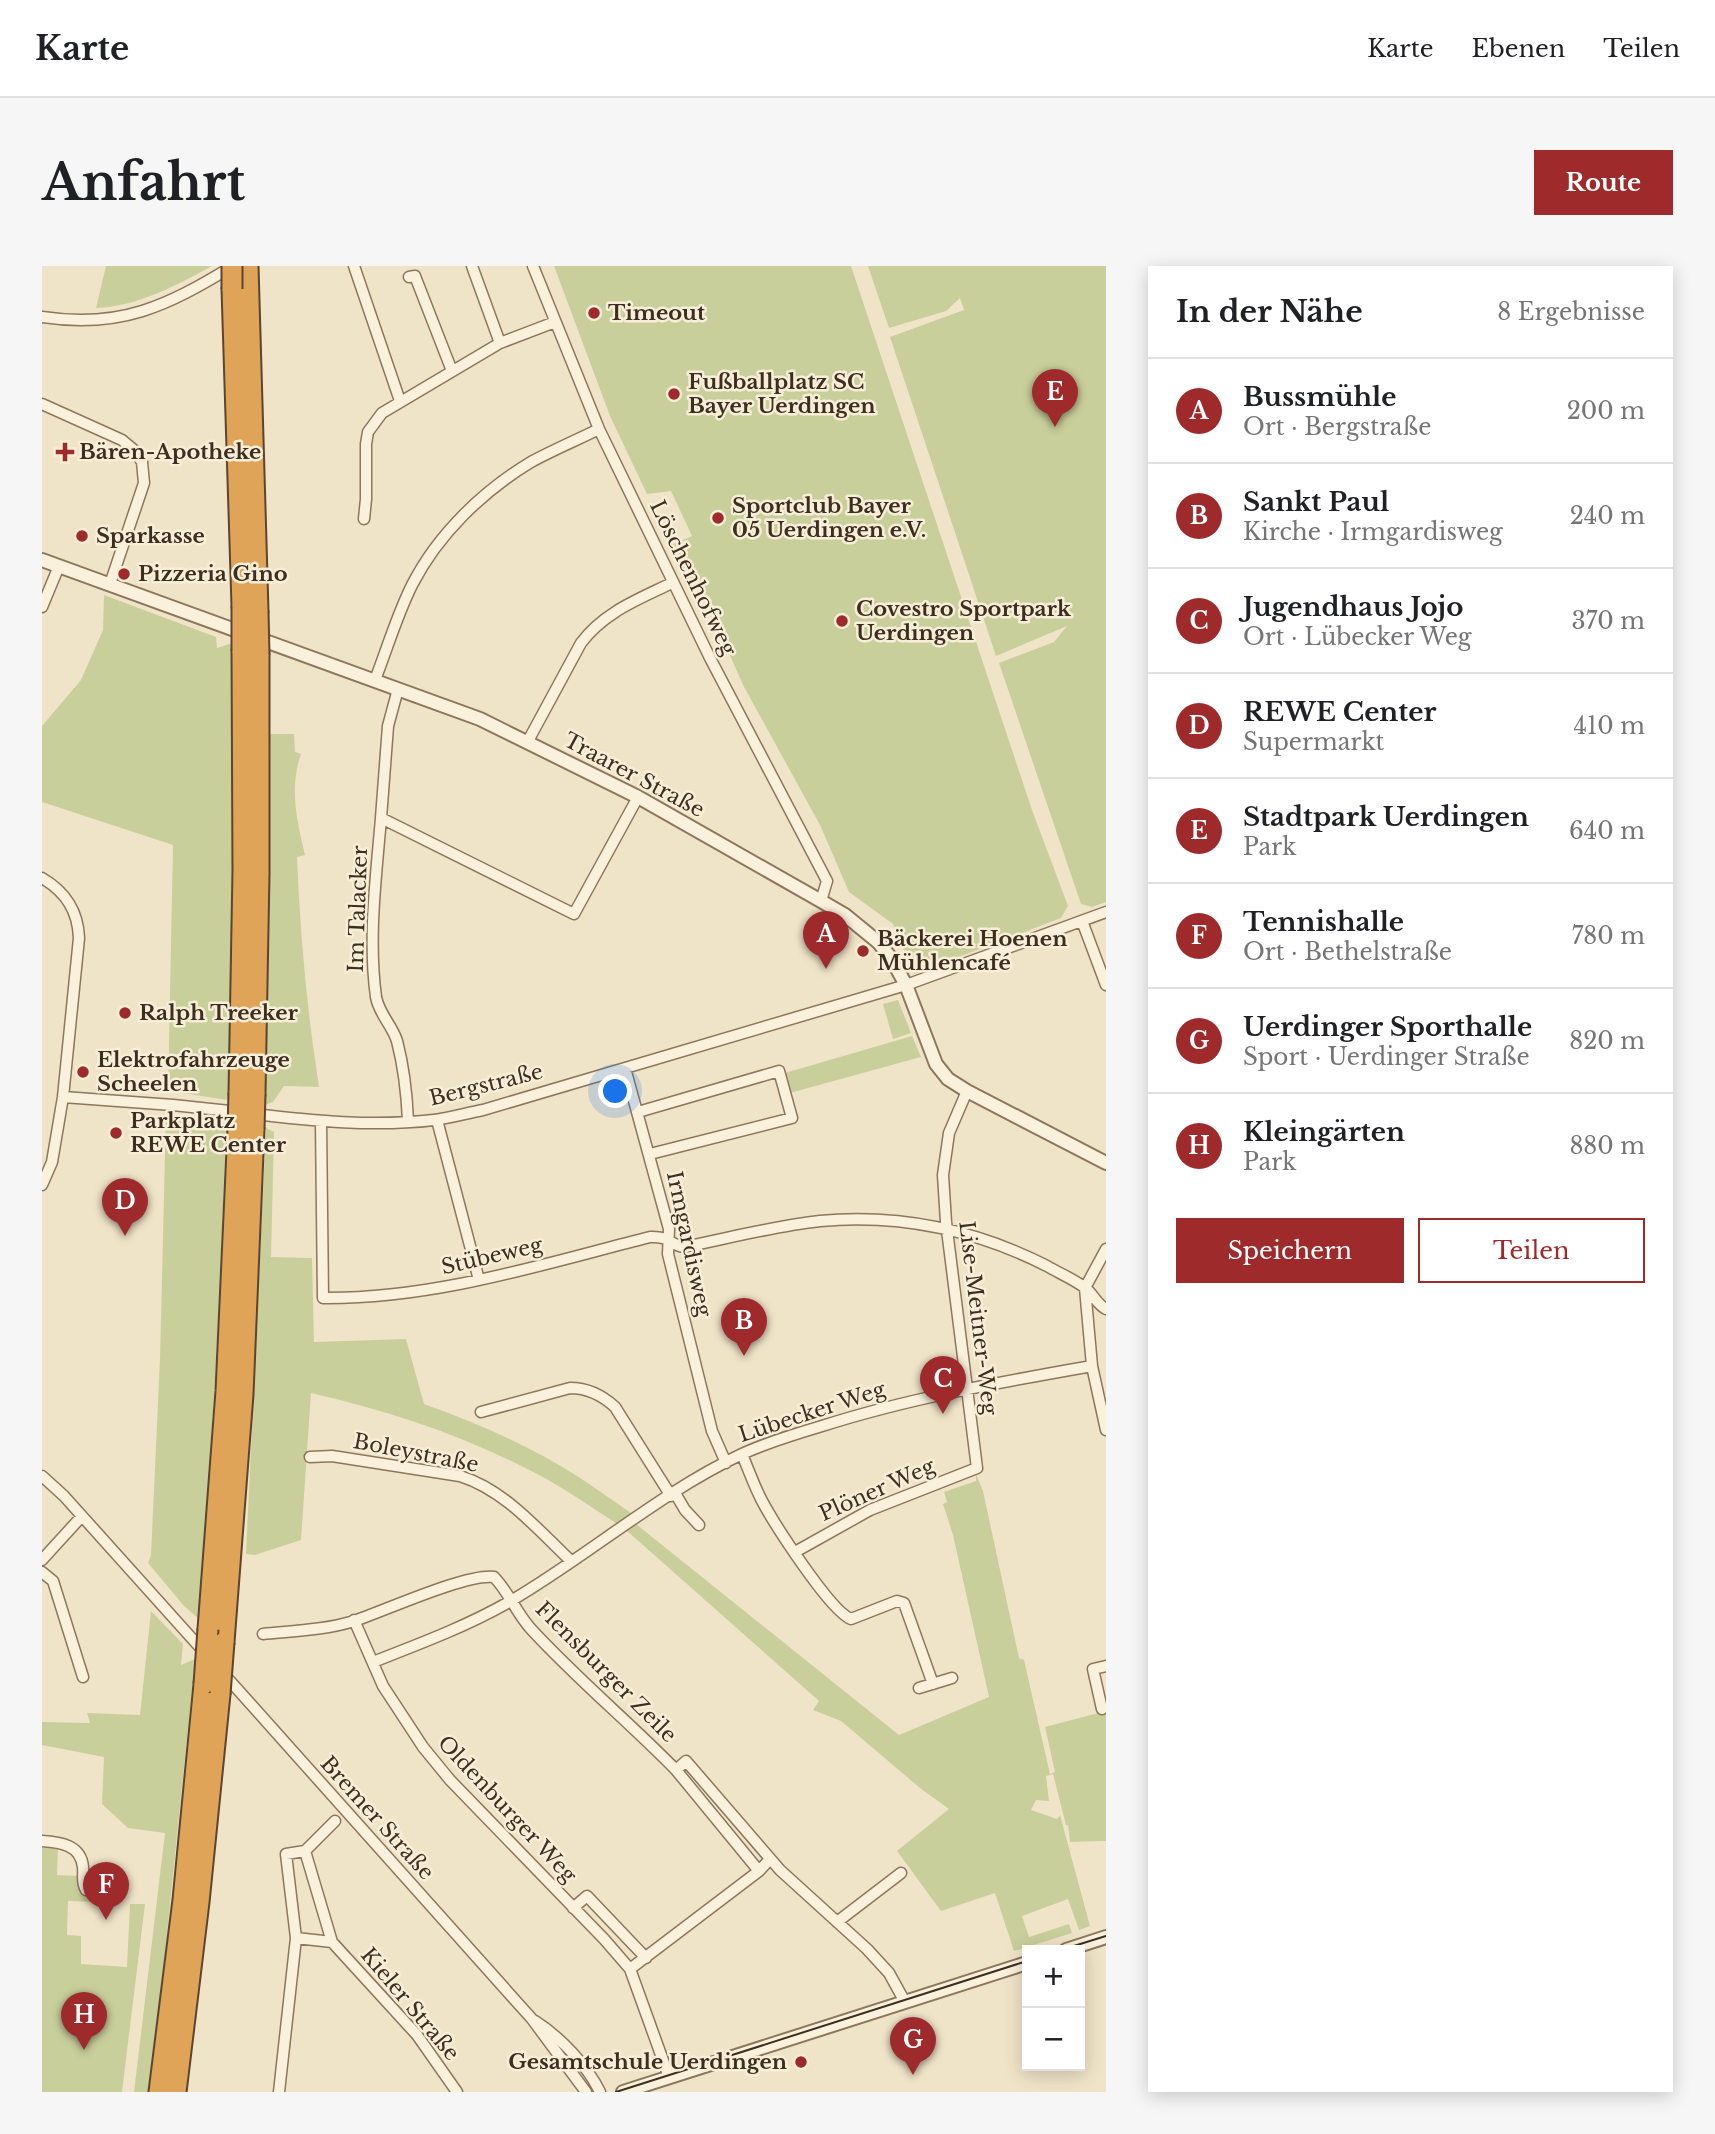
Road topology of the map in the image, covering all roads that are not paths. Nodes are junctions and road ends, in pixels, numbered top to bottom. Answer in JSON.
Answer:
{"nodes":[{"id":1,"x":233,"y":266,"type":"edge"},
{"id":2,"x":354,"y":266,"type":"edge"},
{"id":3,"x":472,"y":266,"type":"edge"},
{"id":4,"x":533,"y":266,"type":"edge"},
{"id":5,"x":408,"y":277,"type":"dead end"},
{"id":6,"x":243,"y":279,"type":"edge"},
{"id":7,"x":42,"y":317,"type":"edge"},
{"id":8,"x":555,"y":322,"type":"junction"},
{"id":9,"x":500,"y":343,"type":"junction"},
{"id":10,"x":452,"y":371,"type":"junction"},
{"id":11,"x":400,"y":401,"type":"junction"},
{"id":12,"x":42,"y":404,"type":"edge"},
{"id":13,"x":599,"y":429,"type":"junction"},
{"id":14,"x":363,"y":519,"type":"dead end"},
{"id":15,"x":42,"y":560,"type":"edge"},
{"id":16,"x":59,"y":566,"type":"junction"},
{"id":17,"x":673,"y":583,"type":"junction"},
{"id":18,"x":110,"y":584,"type":"junction"},
{"id":19,"x":42,"y":607,"type":"edge"},
{"id":20,"x":375,"y":680,"type":"junction"},
{"id":21,"x":398,"y":689,"type":"junction"},
{"id":22,"x":528,"y":741,"type":"junction"},
{"id":23,"x":638,"y":797,"type":"junction"},
{"id":24,"x":381,"y":818,"type":"junction"},
{"id":25,"x":42,"y":878,"type":"edge"},
{"id":26,"x":821,"y":901,"type":"junction"},
{"id":27,"x":1106,"y":912,"type":"edge"},
{"id":28,"x":1082,"y":920,"type":"junction"},
{"id":29,"x":906,"y":985,"type":"junction"},
{"id":30,"x":1106,"y":985,"type":"edge"},
{"id":31,"x":625,"y":1068,"type":"junction"},
{"id":32,"x":967,"y":1091,"type":"junction"},
{"id":33,"x":63,"y":1097,"type":"junction"},
{"id":34,"x":638,"y":1112,"type":"junction"},
{"id":35,"x":437,"y":1120,"type":"junction"},
{"id":36,"x":408,"y":1121,"type":"junction"},
{"id":37,"x":321,"y":1122,"type":"junction"},
{"id":38,"x":650,"y":1154,"type":"junction"},
{"id":39,"x":1106,"y":1163,"type":"edge"},
{"id":40,"x":42,"y":1185,"type":"edge"},
{"id":41,"x":948,"y":1229,"type":"junction"},
{"id":42,"x":668,"y":1238,"type":"junction"},
{"id":43,"x":1106,"y":1249,"type":"edge"},
{"id":44,"x":478,"y":1280,"type":"junction"},
{"id":45,"x":1085,"y":1288,"type":"junction"},
{"id":46,"x":1106,"y":1309,"type":"edge"},
{"id":47,"x":1092,"y":1366,"type":"junction"},
{"id":48,"x":967,"y":1388,"type":"junction"},
{"id":49,"x":234,"y":1392,"type":"junction"},
{"id":50,"x":481,"y":1412,"type":"dead end"},
{"id":51,"x":1104,"y":1413,"type":"edge"},
{"id":52,"x":1106,"y":1430,"type":"edge"},
{"id":53,"x":742,"y":1454,"type":"junction"},
{"id":54,"x":310,"y":1457,"type":"dead end"},
{"id":55,"x":726,"y":1463,"type":"junction"},
{"id":56,"x":977,"y":1468,"type":"joint"},
{"id":57,"x":42,"y":1476,"type":"edge"},
{"id":58,"x":673,"y":1494,"type":"junction"},
{"id":59,"x":82,"y":1516,"type":"junction"},
{"id":60,"x":699,"y":1525,"type":"dead end"},
{"id":61,"x":795,"y":1552,"type":"junction"},
{"id":62,"x":42,"y":1560,"type":"edge"},
{"id":63,"x":571,"y":1561,"type":"junction"},
{"id":64,"x":42,"y":1572,"type":"edge"},
{"id":65,"x":510,"y":1601,"type":"junction"},
{"id":66,"x":354,"y":1620,"type":"junction"},
{"id":67,"x":263,"y":1634,"type":"dead end"},
{"id":68,"x":202,"y":1635,"type":"junction"},
{"id":69,"x":373,"y":1662,"type":"junction"},
{"id":70,"x":1106,"y":1666,"type":"edge"},
{"id":71,"x":83,"y":1677,"type":"dead end"},
{"id":72,"x":952,"y":1678,"type":"dead end"},
{"id":73,"x":933,"y":1684,"type":"junction"},
{"id":74,"x":919,"y":1688,"type":"dead end"},
{"id":75,"x":212,"y":1689,"type":"junction"},
{"id":76,"x":1102,"y":1709,"type":"dead end"},
{"id":77,"x":676,"y":1770,"type":"junction"},
{"id":78,"x":335,"y":1821,"type":"dead end"},
{"id":79,"x":42,"y":1841,"type":"edge"},
{"id":80,"x":305,"y":1851,"type":"junction"},
{"id":81,"x":770,"y":1860,"type":"junction"},
{"id":82,"x":759,"y":1871,"type":"junction"},
{"id":83,"x":901,"y":1874,"type":"dead end"},
{"id":84,"x":86,"y":1890,"type":"dead end"},
{"id":85,"x":573,"y":1908,"type":"junction"},
{"id":86,"x":837,"y":1922,"type":"junction"},
{"id":87,"x":1106,"y":1937,"type":"edge"},
{"id":88,"x":296,"y":1938,"type":"junction"},
{"id":89,"x":332,"y":1942,"type":"junction"},
{"id":90,"x":1081,"y":1945,"type":"edge"},
{"id":91,"x":646,"y":1958,"type":"junction"},
{"id":92,"x":1022,"y":1965,"type":"edge"},
{"id":93,"x":631,"y":1969,"type":"junction"},
{"id":94,"x":905,"y":2002,"type":"junction"},
{"id":95,"x":532,"y":2019,"type":"junction"},
{"id":96,"x":668,"y":2077,"type":"junction"},
{"id":97,"x":159,"y":2092,"type":"edge"},
{"id":98,"x":176,"y":2092,"type":"edge"},
{"id":99,"x":279,"y":2092,"type":"edge"},
{"id":100,"x":457,"y":2092,"type":"edge"},
{"id":101,"x":586,"y":2092,"type":"edge"},
{"id":102,"x":600,"y":2092,"type":"edge"},
{"id":103,"x":623,"y":2092,"type":"edge"}],
"edges":[{"from":1,"to":6,"type":"highway","bridge":true},
{"from":1,"to":7,"type":"street"},
{"from":2,"to":11,"type":"street"},
{"from":3,"to":9,"type":"street"},
{"from":4,"to":8,"type":"street","name":"Löschenhofweg"},
{"from":5,"to":10,"type":"street"},
{"from":6,"to":49,"type":"highway","bridge":true},
{"from":8,"to":9,"type":"street"},
{"from":8,"to":13,"type":"street","name":"Löschenhofweg"},
{"from":9,"to":10,"type":"street"},
{"from":10,"to":11,"type":"street"},
{"from":11,"to":14,"type":"street"},
{"from":12,"to":18,"type":"street"},
{"from":13,"to":17,"type":"street","name":"Löschenhofweg"},
{"from":13,"to":20,"type":"street"},
{"from":15,"to":16,"type":"street","name":"Traarer Straße"},
{"from":16,"to":18,"type":"street","name":"Traarer Straße"},
{"from":16,"to":19,"type":"street"},
{"from":17,"to":22,"type":"street"},
{"from":17,"to":26,"type":"street","name":"Löschenhofweg"},
{"from":18,"to":20,"type":"street","name":"Traarer Straße"},
{"from":20,"to":21,"type":"street","name":"Traarer Straße"},
{"from":21,"to":22,"type":"street","name":"Traarer Straße"},
{"from":21,"to":24,"type":"street","name":"Im Talacker"},
{"from":22,"to":23,"type":"street","name":"Traarer Straße"},
{"from":23,"to":24,"type":"street"},
{"from":23,"to":26,"type":"street","name":"Traarer Straße"},
{"from":24,"to":36,"type":"street","name":"Im Talacker"},
{"from":25,"to":33,"type":"street"},
{"from":26,"to":29,"type":"street","name":"Traarer Straße"},
{"from":27,"to":28,"type":"street","name":"Bergstraße"},
{"from":28,"to":29,"type":"street","name":"Bergstraße"},
{"from":28,"to":30,"type":"street"},
{"from":29,"to":31,"type":"street","name":"Bergstraße"},
{"from":29,"to":32,"type":"street","name":"Traarer Straße"},
{"from":31,"to":34,"type":"street","name":"Irmgardisweg"},
{"from":31,"to":35,"type":"street","name":"Bergstraße"},
{"from":32,"to":39,"type":"street","name":"Traarer Straße"},
{"from":32,"to":41,"type":"street","name":"Lise-Meitner-Weg"},
{"from":33,"to":37,"type":"street","name":"Bergstraße"},
{"from":33,"to":40,"type":"street"},
{"from":34,"to":38,"type":"street","name":"Irmgardisweg"},
{"from":34,"to":38,"type":"street","name":"Irmgardisweg"},
{"from":35,"to":36,"type":"street","name":"Bergstraße"},
{"from":35,"to":44,"type":"street"},
{"from":36,"to":37,"type":"street","name":"Bergstraße"},
{"from":37,"to":44,"type":"street","name":"Stübeweg"},
{"from":38,"to":42,"type":"street","name":"Irmgardisweg"},
{"from":41,"to":42,"type":"street","name":"Stübeweg"},
{"from":41,"to":45,"type":"street","name":"Stübeweg"},
{"from":41,"to":48,"type":"street","name":"Lise-Meitner-Weg"},
{"from":42,"to":44,"type":"street","name":"Stübeweg"},
{"from":42,"to":55,"type":"street","name":"Irmgardisweg"},
{"from":43,"to":45,"type":"street"},
{"from":45,"to":46,"type":"street","name":"Stübeweg"},
{"from":45,"to":47,"type":"street"},
{"from":47,"to":48,"type":"street","name":"Lübecker Weg"},
{"from":47,"to":51,"type":"street"},
{"from":48,"to":53,"type":"street","name":"Lübecker Weg"},
{"from":48,"to":56,"type":"street","name":"Lise-Meitner-Weg"},
{"from":49,"to":68,"type":"highway"},
{"from":49,"to":75,"type":"highway","bridge":true},
{"from":50,"to":58,"type":"street"},
{"from":51,"to":52,"type":"street"},
{"from":53,"to":55,"type":"street","name":"Lübecker Weg"},
{"from":53,"to":61,"type":"street"},
{"from":54,"to":63,"type":"street","name":"Boleystraße"},
{"from":55,"to":58,"type":"street","name":"Lübecker Weg"},
{"from":56,"to":61,"type":"street","name":"Plöner Weg"},
{"from":57,"to":59,"type":"street","name":"Bremer Straße"},
{"from":58,"to":60,"type":"street"},
{"from":58,"to":63,"type":"street","name":"Lübecker Weg"},
{"from":59,"to":62,"type":"street"},
{"from":59,"to":68,"type":"street","name":"Bremer Straße"},
{"from":61,"to":73,"type":"street"},
{"from":63,"to":65,"type":"street","name":"Lübecker Weg"},
{"from":64,"to":71,"type":"street"},
{"from":65,"to":66,"type":"street"},
{"from":65,"to":69,"type":"street","name":"Lübecker Weg"},
{"from":65,"to":77,"type":"street","name":"Flensburger Zeile"},
{"from":66,"to":67,"type":"street"},
{"from":66,"to":69,"type":"street"},
{"from":68,"to":75,"type":"highway","bridge":true},
{"from":68,"to":95,"type":"street","name":"Bremer Straße"},
{"from":69,"to":85,"type":"street","name":"Oldenburger Weg"},
{"from":70,"to":76,"type":"street"},
{"from":72,"to":73,"type":"street"},
{"from":73,"to":74,"type":"street"},
{"from":75,"to":97,"type":"highway"},
{"from":75,"to":98,"type":"highway"},
{"from":77,"to":81,"type":"street","name":"Flensburger Zeile"},
{"from":77,"to":82,"type":"street","name":"Flensburger Zeile"},
{"from":78,"to":80,"type":"street"},
{"from":79,"to":84,"type":"street"},
{"from":80,"to":88,"type":"street"},
{"from":80,"to":89,"type":"street","name":"Kieler Straße"},
{"from":81,"to":82,"type":"street"},
{"from":81,"to":86,"type":"street","name":"Flensburger Zeile"},
{"from":82,"to":91,"type":"street"},
{"from":83,"to":86,"type":"street"},
{"from":85,"to":91,"type":"street","name":"Oldenburger Weg"},
{"from":85,"to":93,"type":"street","name":"Oldenburger Weg"},
{"from":86,"to":94,"type":"street","name":"Flensburger Zeile"},
{"from":87,"to":90,"type":"street"},
{"from":88,"to":89,"type":"street","name":"Kieler Straße"},
{"from":88,"to":99,"type":"street"},
{"from":89,"to":100,"type":"street","name":"Kieler Straße"},
{"from":91,"to":93,"type":"street"},
{"from":92,"to":94,"type":"street"},
{"from":93,"to":96,"type":"street","name":"Oldenburger Weg"},
{"from":94,"to":96,"type":"street"},
{"from":95,"to":101,"type":"street","name":"Bremer Straße"},
{"from":95,"to":102,"type":"street","name":"Bremer Straße"},
{"from":96,"to":103,"type":"street"}]}
